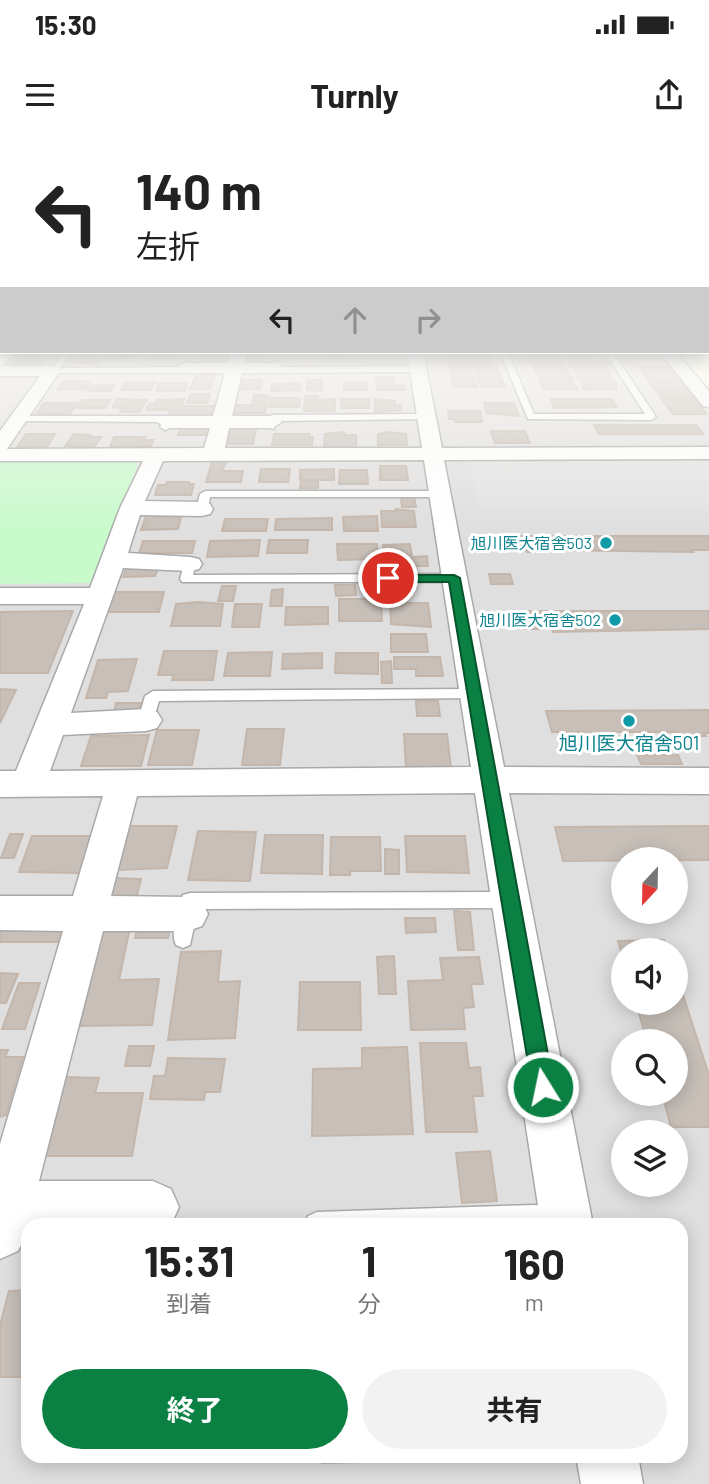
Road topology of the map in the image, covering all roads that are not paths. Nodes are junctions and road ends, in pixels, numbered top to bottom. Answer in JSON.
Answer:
{"nodes":[{"id":1,"x":29,"y":405,"type":"edge"},
{"id":2,"x":225,"y":405,"type":"edge"},
{"id":3,"x":424,"y":405,"type":"edge"},
{"id":4,"x":526,"y":405,"type":"edge"},
{"id":5,"x":643,"y":405,"type":"edge"},
{"id":6,"x":426,"y":417,"type":"junction"},
{"id":7,"x":19,"y":419,"type":"junction"},
{"id":8,"x":221,"y":422,"type":"junction"},
{"id":9,"x":166,"y":424,"type":"joint"},
{"id":10,"x":271,"y":424,"type":"joint"},
{"id":11,"x":0,"y":445,"type":"edge"},
{"id":12,"x":709,"y":453,"type":"edge"},
{"id":13,"x":156,"y":454,"type":"junction"},
{"id":14,"x":213,"y":454,"type":"junction"},
{"id":15,"x":433,"y":454,"type":"junction"},
{"id":16,"x":0,"y":455,"type":"edge"},
{"id":17,"x":440,"y":494,"type":"junction"},
{"id":18,"x":131,"y":508,"type":"junction"},
{"id":19,"x":202,"y":509,"type":"joint"},
{"id":20,"x":114,"y":560,"type":"junction"},
{"id":21,"x":190,"y":564,"type":"joint"},
{"id":22,"x":454,"y":578,"type":"junction"},
{"id":23,"x":0,"y":596,"type":"edge"},
{"id":24,"x":98,"y":596,"type":"junction"},
{"id":25,"x":474,"y":694,"type":"junction"},
{"id":26,"x":146,"y":720,"type":"joint"},
{"id":27,"x":50,"y":725,"type":"junction"},
{"id":28,"x":490,"y":781,"type":"junction"},
{"id":29,"x":709,"y":781,"type":"edge"},
{"id":30,"x":14,"y":784,"type":"edge"},
{"id":31,"x":123,"y":784,"type":"junction"},
{"id":32,"x":510,"y":900,"type":"junction"},
{"id":33,"x":88,"y":912,"type":"junction"},
{"id":34,"x":0,"y":913,"type":"edge"},
{"id":35,"x":185,"y":926,"type":"joint"},
{"id":36,"x":154,"y":1205,"type":"edge"},
{"id":37,"x":3,"y":1215,"type":"edge"},
{"id":38,"x":566,"y":1218,"type":"edge"},
{"id":39,"x":608,"y":1463,"type":"edge"},
{"id":40,"x":612,"y":1484,"type":"edge"}],
"edges":[{"from":1,"to":7,"type":"street"},
{"from":2,"to":8,"type":"street"},
{"from":3,"to":6,"type":"street"},
{"from":4,"to":5,"type":"lane"},
{"from":6,"to":10,"type":"lane"},
{"from":6,"to":15,"type":"street"},
{"from":7,"to":9,"type":"lane"},
{"from":7,"to":11,"type":"street"},
{"from":8,"to":9,"type":"street"},
{"from":8,"to":10,"type":"street"},
{"from":8,"to":14,"type":"street"},
{"from":12,"to":15,"type":"street"},
{"from":13,"to":14,"type":"street"},
{"from":13,"to":16,"type":"street"},
{"from":13,"to":18,"type":"street"},
{"from":14,"to":15,"type":"street"},
{"from":15,"to":17,"type":"street"},
{"from":17,"to":19,"type":"lane"},
{"from":17,"to":22,"type":"street"},
{"from":18,"to":19,"type":"street"},
{"from":18,"to":20,"type":"street"},
{"from":20,"to":21,"type":"street"},
{"from":20,"to":24,"type":"street"},
{"from":21,"to":22,"type":"lane"},
{"from":22,"to":25,"type":"street"},
{"from":23,"to":24,"type":"street"},
{"from":24,"to":27,"type":"street"},
{"from":25,"to":26,"type":"lane"},
{"from":25,"to":28,"type":"street"},
{"from":26,"to":27,"type":"street"},
{"from":27,"to":30,"type":"street"},
{"from":28,"to":29,"type":"street"},
{"from":28,"to":31,"type":"street"},
{"from":28,"to":32,"type":"street"},
{"from":30,"to":31,"type":"street"},
{"from":31,"to":33,"type":"street"},
{"from":32,"to":35,"type":"lane"},
{"from":32,"to":38,"type":"street"},
{"from":33,"to":34,"type":"street"},
{"from":33,"to":35,"type":"street"},
{"from":33,"to":37,"type":"street"},
{"from":36,"to":37,"type":"street"},
{"from":39,"to":40,"type":"street"}]}
